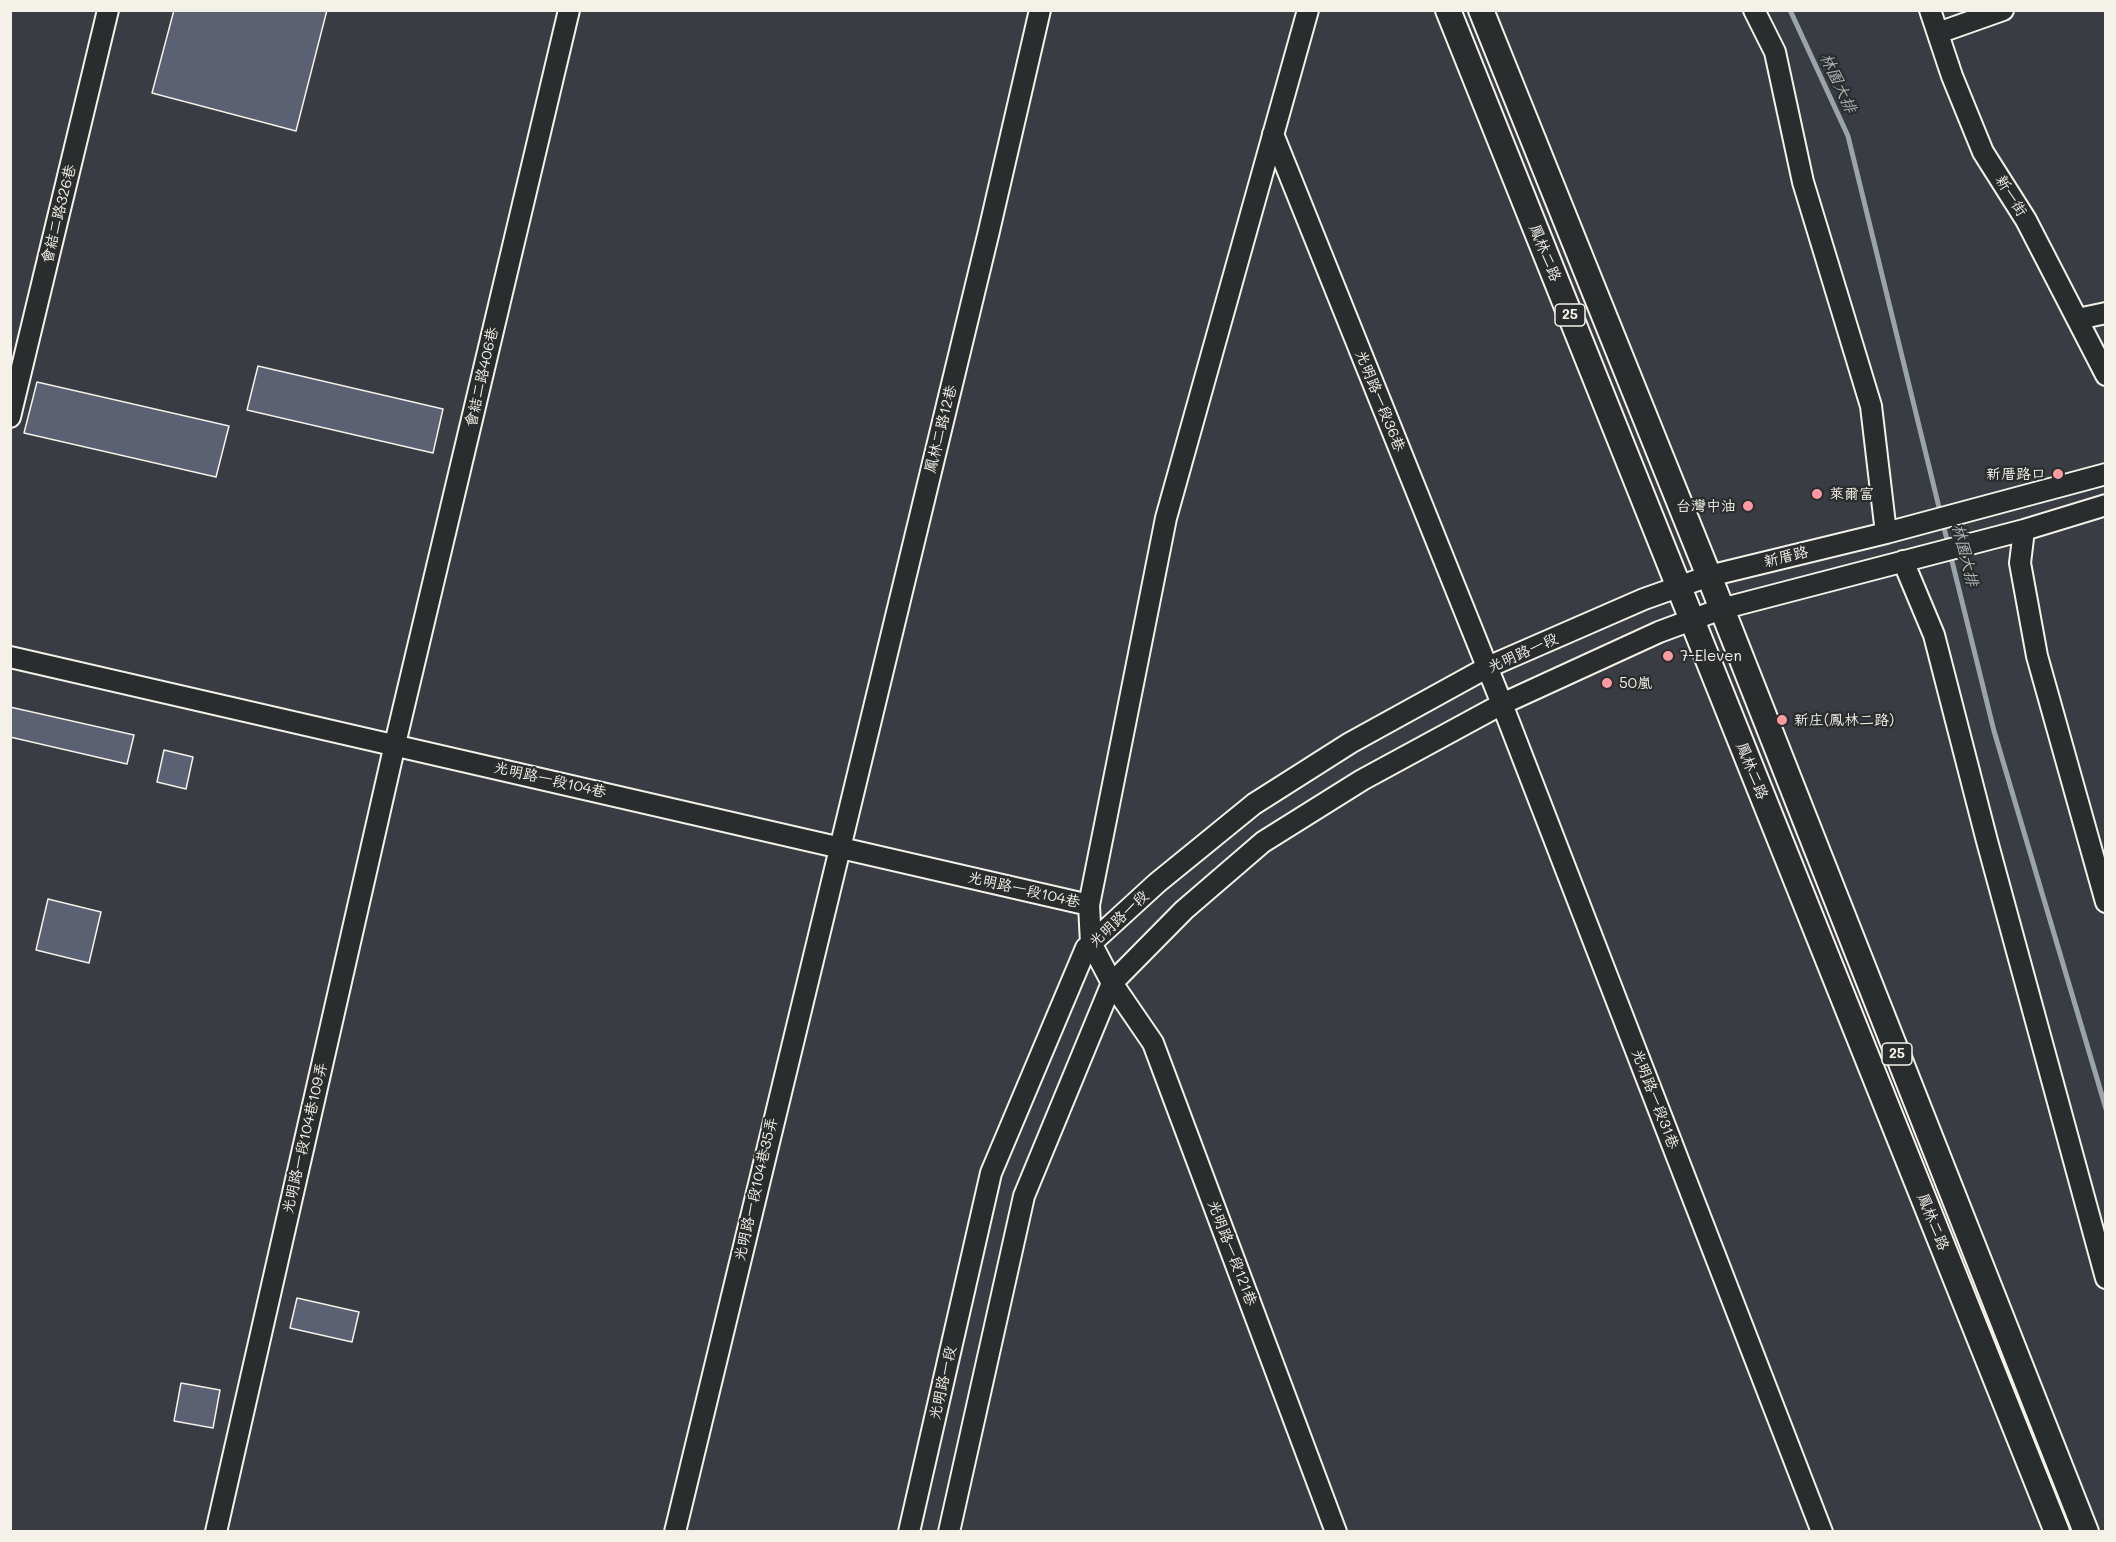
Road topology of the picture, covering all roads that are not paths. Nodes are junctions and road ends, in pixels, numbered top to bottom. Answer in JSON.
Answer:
{"nodes":[{"id":1,"x":108,"y":10,"type":"edge"},
{"id":2,"x":569,"y":10,"type":"edge"},
{"id":3,"x":1040,"y":10,"type":"edge"},
{"id":4,"x":1308,"y":10,"type":"edge"},
{"id":5,"x":1448,"y":10,"type":"edge"},
{"id":6,"x":1481,"y":10,"type":"edge"},
{"id":7,"x":1754,"y":10,"type":"edge"},
{"id":8,"x":1930,"y":10,"type":"edge"},
{"id":9,"x":2003,"y":10,"type":"edge"},
{"id":10,"x":1938,"y":33,"type":"junction"},
{"id":11,"x":1273,"y":134,"type":"junction"},
{"id":12,"x":2106,"y":313,"type":"edge"},
{"id":13,"x":2078,"y":319,"type":"junction"},
{"id":14,"x":2106,"y":375,"type":"edge"},
{"id":15,"x":10,"y":417,"type":"edge"},
{"id":16,"x":2104,"y":479,"type":"edge"},
{"id":17,"x":2106,"y":505,"type":"edge"},
{"id":18,"x":2018,"y":530,"type":"junction"},
{"id":19,"x":1890,"y":532,"type":"junction"},
{"id":20,"x":1902,"y":561,"type":"junction"},
{"id":21,"x":1708,"y":576,"type":"junction"},
{"id":22,"x":1679,"y":587,"type":"junction"},
{"id":23,"x":1721,"y":609,"type":"junction"},
{"id":24,"x":1691,"y":620,"type":"junction"},
{"id":25,"x":10,"y":657,"type":"edge"},
{"id":26,"x":1488,"y":667,"type":"junction"},
{"id":27,"x":1502,"y":704,"type":"junction"},
{"id":28,"x":395,"y":744,"type":"junction"},
{"id":29,"x":838,"y":847,"type":"junction"},
{"id":30,"x":2106,"y":902,"type":"edge"},
{"id":31,"x":1089,"y":905,"type":"junction"},
{"id":32,"x":1091,"y":943,"type":"junction"},
{"id":33,"x":1112,"y":983,"type":"junction"},
{"id":34,"x":2106,"y":1278,"type":"edge"},
{"id":35,"x":216,"y":1532,"type":"edge"},
{"id":36,"x":675,"y":1532,"type":"edge"},
{"id":37,"x":909,"y":1532,"type":"edge"},
{"id":38,"x":949,"y":1532,"type":"edge"},
{"id":39,"x":1336,"y":1532,"type":"edge"},
{"id":40,"x":1822,"y":1532,"type":"edge"},
{"id":41,"x":2057,"y":1532,"type":"edge"},
{"id":42,"x":2086,"y":1532,"type":"edge"}],
"edges":[{"from":1,"to":15,"type":"street","name":"會結二路326巷"},
{"from":2,"to":28,"type":"street","name":"會結二路406巷"},
{"from":3,"to":29,"type":"street","name":"鳳林二路12巷"},
{"from":4,"to":11,"type":"street"},
{"from":5,"to":22,"type":"main road","name":"鳳林二路","number":"25"},
{"from":6,"to":21,"type":"main road","name":"鳳林二路","number":"25"},
{"from":7,"to":19,"type":"street"},
{"from":8,"to":10,"type":"street","name":"新一街"},
{"from":9,"to":10,"type":"street"},
{"from":10,"to":13,"type":"street","name":"新一街"},
{"from":11,"to":26,"type":"street","name":"光明路一段36巷"},
{"from":11,"to":31,"type":"street"},
{"from":12,"to":13,"type":"street"},
{"from":13,"to":14,"type":"street","name":"新一街"},
{"from":16,"to":19,"type":"street","name":"新厝路"},
{"from":17,"to":18,"type":"street"},
{"from":18,"to":20,"type":"street"},
{"from":18,"to":30,"type":"street"},
{"from":19,"to":21,"type":"street","name":"新厝路"},
{"from":20,"to":23,"type":"street"},
{"from":20,"to":34,"type":"street"},
{"from":21,"to":22,"type":"street","name":"新厝路"},
{"from":21,"to":23,"type":"main road","name":"鳳林二路","number":"25"},
{"from":22,"to":24,"type":"main road","name":"鳳林二路","number":"25"},
{"from":22,"to":26,"type":"street","name":"光明路一段"},
{"from":23,"to":24,"type":"street"},
{"from":23,"to":42,"type":"main road","name":"鳳林二路","number":"25"},
{"from":24,"to":27,"type":"street"},
{"from":24,"to":41,"type":"main road","name":"鳳林二路","number":"25"},
{"from":25,"to":28,"type":"street","name":"光明路一段104巷"},
{"from":26,"to":27,"type":"street","name":"光明路一段31巷"},
{"from":26,"to":32,"type":"street","name":"光明路一段"},
{"from":27,"to":33,"type":"street"},
{"from":27,"to":40,"type":"street","name":"光明路一段31巷"},
{"from":28,"to":29,"type":"street","name":"光明路一段104巷"},
{"from":28,"to":35,"type":"street","name":"光明路一段104巷109弄"},
{"from":29,"to":31,"type":"street","name":"光明路一段104巷"},
{"from":29,"to":36,"type":"street","name":"光明路一段104巷35弄"},
{"from":31,"to":32,"type":"street"},
{"from":32,"to":33,"type":"street","name":"光明路一段121巷"},
{"from":32,"to":37,"type":"street","name":"光明路一段"},
{"from":33,"to":38,"type":"street"},
{"from":33,"to":39,"type":"street","name":"光明路一段121巷"}]}
